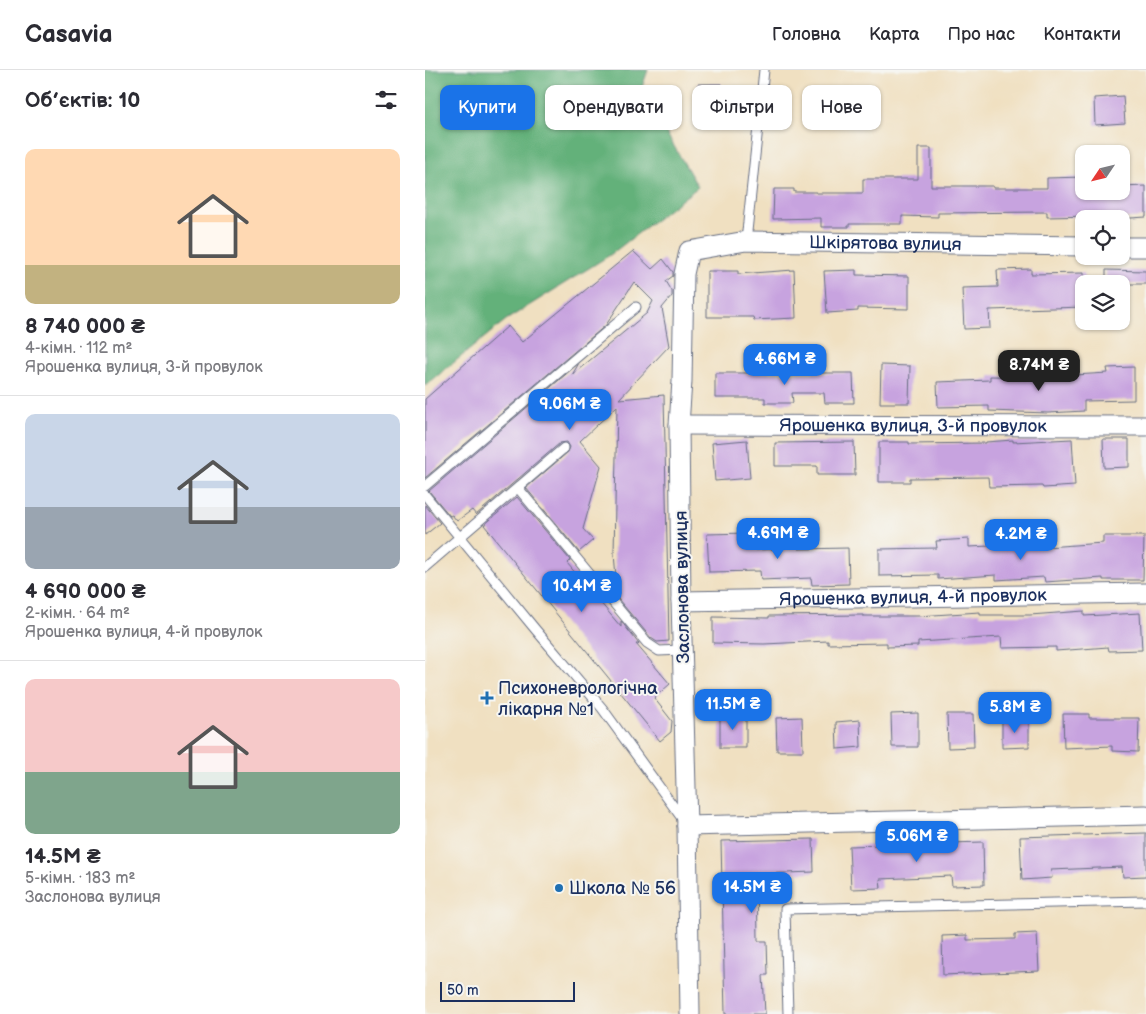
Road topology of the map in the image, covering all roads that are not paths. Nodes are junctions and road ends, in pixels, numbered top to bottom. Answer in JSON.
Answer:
{"nodes":[{"id":1,"x":764,"y":70,"type":"edge"},
{"id":2,"x":746,"y":241,"type":"junction"},
{"id":3,"x":1075,"y":246,"type":"edge"},
{"id":4,"x":1130,"y":247,"type":"edge"},
{"id":5,"x":1146,"y":247,"type":"edge"},
{"id":6,"x":689,"y":251,"type":"joint"},
{"id":7,"x":636,"y":307,"type":"dead end"},
{"id":8,"x":679,"y":425,"type":"junction"},
{"id":9,"x":1146,"y":426,"type":"edge"},
{"id":10,"x":564,"y":448,"type":"dead end"},
{"id":11,"x":425,"y":486,"type":"edge"},
{"id":12,"x":517,"y":488,"type":"junction"},
{"id":13,"x":425,"y":495,"type":"edge"},
{"id":14,"x":460,"y":538,"type":"junction"},
{"id":15,"x":425,"y":567,"type":"edge"},
{"id":16,"x":1146,"y":593,"type":"edge"},
{"id":17,"x":681,"y":601,"type":"junction"},
{"id":18,"x":683,"y":650,"type":"junction"},
{"id":19,"x":1146,"y":815,"type":"edge"},
{"id":20,"x":687,"y":826,"type":"junction"},
{"id":21,"x":1146,"y":901,"type":"edge"},
{"id":22,"x":690,"y":1014,"type":"edge"},
{"id":23,"x":788,"y":1014,"type":"edge"}],
"edges":[{"from":1,"to":2,"type":"lane"},
{"from":2,"to":3,"type":"street","name":"Шкірятова вулиця"},
{"from":2,"to":6,"type":"street","name":"Шкірятова вулиця"},
{"from":4,"to":5,"type":"street"},
{"from":6,"to":8,"type":"street","name":"Заслонова вулиця"},
{"from":7,"to":11,"type":"lane"},
{"from":8,"to":9,"type":"street","name":"Ярошенка вулиця, 3-й провулок"},
{"from":8,"to":17,"type":"street","name":"Заслонова вулиця"},
{"from":10,"to":12,"type":"lane"},
{"from":12,"to":14,"type":"lane"},
{"from":12,"to":18,"type":"lane"},
{"from":13,"to":14,"type":"lane"},
{"from":14,"to":15,"type":"lane"},
{"from":14,"to":20,"type":"lane"},
{"from":16,"to":17,"type":"street","name":"Ярошенка вулиця, 4-й провулок"},
{"from":17,"to":18,"type":"street","name":"Заслонова вулиця"},
{"from":18,"to":20,"type":"street","name":"Заслонова вулиця"},
{"from":19,"to":20,"type":"street"},
{"from":20,"to":22,"type":"street","name":"Заслонова вулиця"},
{"from":21,"to":23,"type":"lane"}]}
